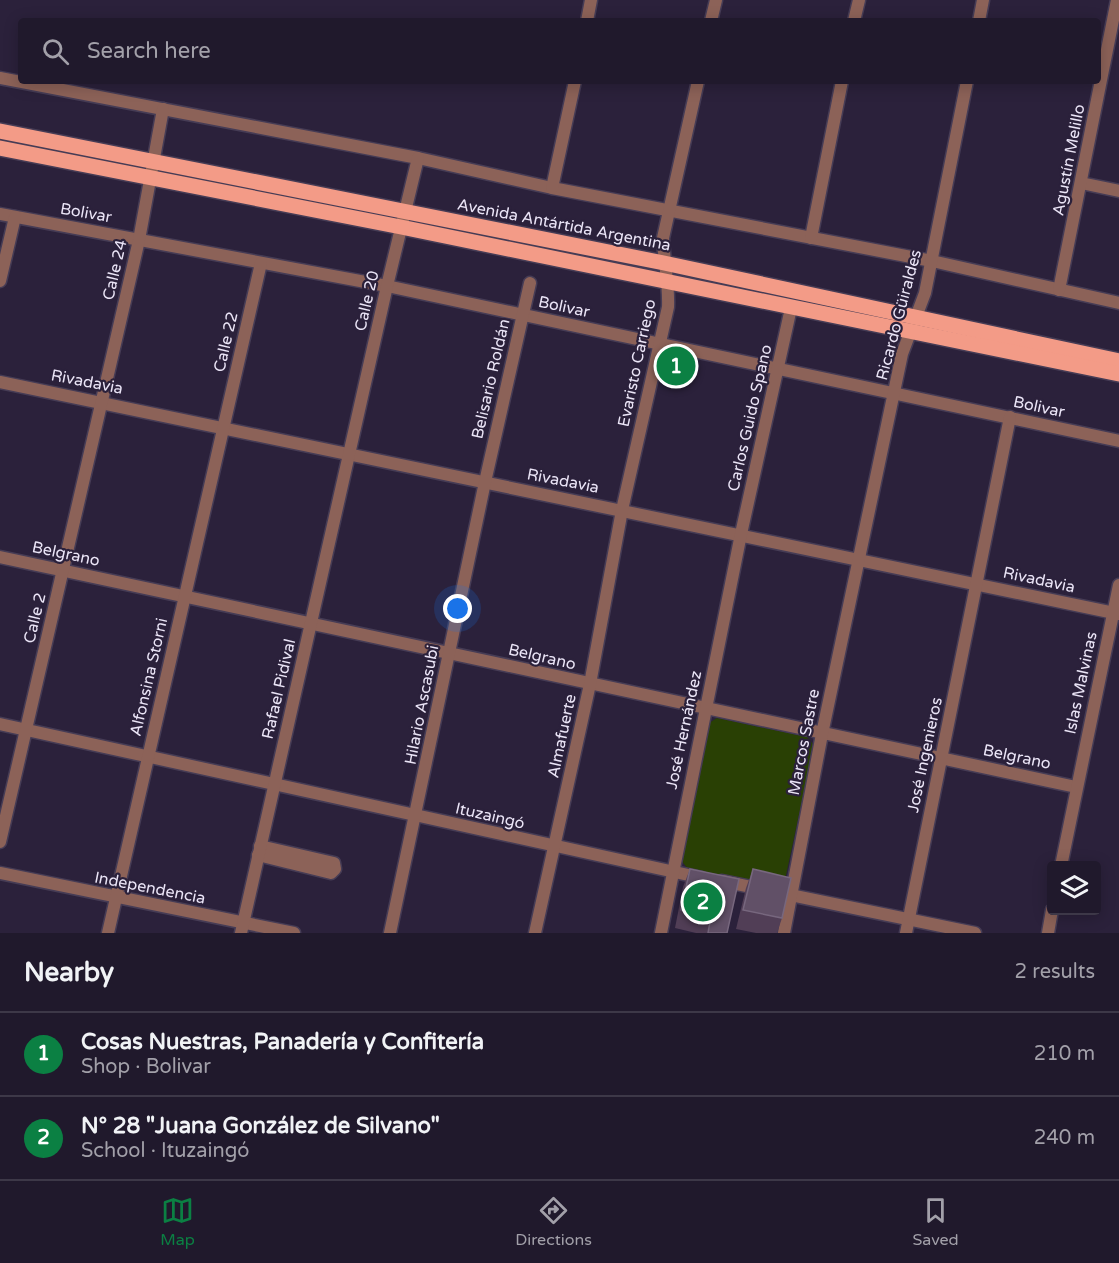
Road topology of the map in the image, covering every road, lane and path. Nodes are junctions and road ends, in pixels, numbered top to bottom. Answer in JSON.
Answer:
{"nodes":[{"id":1,"x":591,"y":0,"type":"edge"},
{"id":2,"x":716,"y":0,"type":"edge"},
{"id":3,"x":858,"y":0,"type":"edge"},
{"id":4,"x":982,"y":0,"type":"edge"},
{"id":5,"x":1117,"y":0,"type":"edge"},
{"id":6,"x":588,"y":18,"type":"edge"},
{"id":7,"x":712,"y":18,"type":"edge"},
{"id":8,"x":855,"y":18,"type":"edge"},
{"id":9,"x":979,"y":18,"type":"edge"},
{"id":10,"x":0,"y":78,"type":"edge"},
{"id":11,"x":18,"y":81,"type":"edge"},
{"id":12,"x":1101,"y":81,"type":"edge"},
{"id":13,"x":31,"y":84,"type":"edge"},
{"id":14,"x":573,"y":84,"type":"edge"},
{"id":15,"x":697,"y":84,"type":"edge"},
{"id":16,"x":841,"y":84,"type":"edge"},
{"id":17,"x":966,"y":84,"type":"edge"},
{"id":18,"x":1100,"y":84,"type":"edge"},
{"id":19,"x":162,"y":109,"type":"junction"},
{"id":20,"x":0,"y":131,"type":"edge"},
{"id":21,"x":0,"y":148,"type":"edge"},
{"id":22,"x":418,"y":158,"type":"junction"},
{"id":23,"x":154,"y":160,"type":"junction"},
{"id":24,"x":151,"y":178,"type":"junction"},
{"id":25,"x":1081,"y":183,"type":"junction"},
{"id":26,"x":552,"y":188,"type":"junction"},
{"id":27,"x":1119,"y":191,"type":"edge"},
{"id":28,"x":669,"y":211,"type":"junction"},
{"id":29,"x":0,"y":214,"type":"edge"},
{"id":30,"x":15,"y":217,"type":"junction"},
{"id":31,"x":403,"y":219,"type":"junction"},
{"id":32,"x":811,"y":238,"type":"junction"},
{"id":33,"x":139,"y":240,"type":"junction"},
{"id":34,"x":932,"y":261,"type":"junction"},
{"id":35,"x":261,"y":263,"type":"junction"},
{"id":36,"x":664,"y":263,"type":"junction"},
{"id":37,"x":0,"y":280,"type":"edge"},
{"id":38,"x":530,"y":283,"type":"dead end"},
{"id":39,"x":669,"y":283,"type":"junction"},
{"id":40,"x":387,"y":286,"type":"junction"},
{"id":41,"x":1059,"y":290,"type":"junction"},
{"id":42,"x":1119,"y":303,"type":"edge"},
{"id":43,"x":791,"y":308,"type":"junction"},
{"id":44,"x":522,"y":315,"type":"junction"},
{"id":45,"x":915,"y":318,"type":"junction"},
{"id":46,"x":908,"y":332,"type":"junction"},
{"id":47,"x":660,"y":344,"type":"junction"},
{"id":48,"x":1119,"y":361,"type":"edge"},
{"id":49,"x":777,"y":369,"type":"junction"},
{"id":50,"x":1119,"y":374,"type":"edge"},
{"id":51,"x":0,"y":382,"type":"edge"},
{"id":52,"x":895,"y":392,"type":"junction"},
{"id":53,"x":100,"y":402,"type":"junction"},
{"id":54,"x":1010,"y":417,"type":"junction"},
{"id":55,"x":222,"y":428,"type":"junction"},
{"id":56,"x":1119,"y":441,"type":"edge"},
{"id":57,"x":349,"y":452,"type":"junction"},
{"id":58,"x":484,"y":482,"type":"junction"},
{"id":59,"x":622,"y":510,"type":"junction"},
{"id":60,"x":741,"y":534,"type":"junction"},
{"id":61,"x":0,"y":557,"type":"edge"},
{"id":62,"x":860,"y":558,"type":"junction"},
{"id":63,"x":63,"y":570,"type":"junction"},
{"id":64,"x":977,"y":584,"type":"junction"},
{"id":65,"x":1119,"y":585,"type":"edge"},
{"id":66,"x":185,"y":595,"type":"junction"},
{"id":67,"x":1116,"y":613,"type":"edge"},
{"id":68,"x":311,"y":622,"type":"junction"},
{"id":69,"x":450,"y":653,"type":"junction"},
{"id":70,"x":590,"y":684,"type":"junction"},
{"id":71,"x":706,"y":710,"type":"junction"},
{"id":72,"x":0,"y":724,"type":"edge"},
{"id":73,"x":26,"y":730,"type":"junction"},
{"id":74,"x":822,"y":734,"type":"junction"},
{"id":75,"x":148,"y":758,"type":"junction"},
{"id":76,"x":941,"y":758,"type":"junction"},
{"id":77,"x":274,"y":783,"type":"junction"},
{"id":78,"x":1076,"y":787,"type":"junction"},
{"id":79,"x":416,"y":816,"type":"junction"},
{"id":80,"x":0,"y":842,"type":"edge"},
{"id":81,"x":556,"y":847,"type":"junction"},
{"id":82,"x":259,"y":850,"type":"junction"},
{"id":83,"x":1062,"y":861,"type":"edge"},
{"id":84,"x":673,"y":872,"type":"junction"},
{"id":85,"x":0,"y":873,"type":"edge"},
{"id":86,"x":792,"y":895,"type":"junction"},
{"id":87,"x":116,"y":898,"type":"junction"},
{"id":88,"x":1051,"y":915,"type":"edge"},
{"id":89,"x":909,"y":919,"type":"junction"},
{"id":90,"x":242,"y":928,"type":"edge"},
{"id":91,"x":108,"y":933,"type":"edge"},
{"id":92,"x":294,"y":933,"type":"edge"},
{"id":93,"x":390,"y":933,"type":"edge"},
{"id":94,"x":536,"y":933,"type":"edge"},
{"id":95,"x":661,"y":933,"type":"edge"},
{"id":96,"x":784,"y":933,"type":"edge"},
{"id":97,"x":906,"y":933,"type":"edge"},
{"id":98,"x":975,"y":933,"type":"edge"},
{"id":99,"x":1048,"y":933,"type":"edge"}],
"edges":[{"from":1,"to":6,"type":"street"},
{"from":2,"to":7,"type":"street"},
{"from":3,"to":8,"type":"street"},
{"from":4,"to":9,"type":"street"},
{"from":5,"to":12,"type":"street","name":"Agustín Melillo"},
{"from":10,"to":11,"type":"street"},
{"from":13,"to":19,"type":"street"},
{"from":14,"to":26,"type":"street"},
{"from":15,"to":28,"type":"street","name":"Evaristo Carriego"},
{"from":16,"to":32,"type":"street"},
{"from":17,"to":34,"type":"street","name":"Ricardo Güiraldes"},
{"from":18,"to":25,"type":"street","name":"Agustín Melillo"},
{"from":19,"to":22,"type":"street"},
{"from":19,"to":23,"type":"street","name":"Calle 24"},
{"from":20,"to":23,"type":"main road","name":"Avenida Antártida Argentina"},
{"from":21,"to":24,"type":"main road","name":"Avenida Antártida Argentina"},
{"from":22,"to":26,"type":"street"},
{"from":22,"to":31,"type":"street","name":"Calle 20"},
{"from":23,"to":24,"type":"street","name":"Calle 24"},
{"from":23,"to":31,"type":"main road","name":"Avenida Antártida Argentina"},
{"from":24,"to":31,"type":"main road","name":"Avenida Antártida Argentina"},
{"from":24,"to":33,"type":"street","name":"Calle 24"},
{"from":25,"to":27,"type":"street"},
{"from":25,"to":41,"type":"street","name":"Agustín Melillo"},
{"from":26,"to":28,"type":"street"},
{"from":28,"to":32,"type":"street"},
{"from":28,"to":36,"type":"street","name":"Evaristo Carriego"},
{"from":29,"to":30,"type":"street","name":"Bolivar"},
{"from":30,"to":33,"type":"street","name":"Bolivar"},
{"from":30,"to":37,"type":"street"},
{"from":31,"to":36,"type":"main road","name":"Avenida Antártida Argentina"},
{"from":31,"to":39,"type":"main road","name":"Avenida Antártida Argentina"},
{"from":31,"to":40,"type":"street","name":"Calle 20"},
{"from":32,"to":34,"type":"street"},
{"from":33,"to":35,"type":"street","name":"Bolivar"},
{"from":33,"to":53,"type":"street","name":"Calle 24"},
{"from":34,"to":41,"type":"street"},
{"from":34,"to":45,"type":"street","name":"Ricardo Güiraldes"},
{"from":35,"to":40,"type":"street","name":"Bolivar"},
{"from":35,"to":55,"type":"street","name":"Calle 22"},
{"from":36,"to":39,"type":"street","name":"Evaristo Carriego"},
{"from":36,"to":45,"type":"main road","name":"Avenida Antártida Argentina"},
{"from":38,"to":44,"type":"street","name":"Belisario Roldán"},
{"from":39,"to":43,"type":"main road","name":"Avenida Antártida Argentina"},
{"from":39,"to":47,"type":"street","name":"Evaristo Carriego"},
{"from":40,"to":44,"type":"street","name":"Bolivar"},
{"from":40,"to":57,"type":"street","name":"Calle 20"},
{"from":41,"to":42,"type":"street"},
{"from":43,"to":46,"type":"main road","name":"Avenida Antártida Argentina"},
{"from":43,"to":49,"type":"street","name":"Carlos Guido Spano"},
{"from":44,"to":47,"type":"street","name":"Bolivar"},
{"from":44,"to":58,"type":"street","name":"Belisario Roldán"},
{"from":45,"to":46,"type":"street","name":"Ricardo Güiraldes"},
{"from":45,"to":48,"type":"main road","name":"Avenida Antártida Argentina"},
{"from":46,"to":50,"type":"main road","name":"Avenida Antártida Argentina"},
{"from":46,"to":52,"type":"street","name":"Ricardo Güiraldes"},
{"from":47,"to":49,"type":"street","name":"Bolivar"},
{"from":47,"to":59,"type":"street","name":"Evaristo Carriego"},
{"from":49,"to":52,"type":"street","name":"Bolivar"},
{"from":49,"to":60,"type":"street","name":"Carlos Guido Spano"},
{"from":51,"to":53,"type":"street","name":"Rivadavia"},
{"from":52,"to":54,"type":"street","name":"Bolivar"},
{"from":52,"to":62,"type":"street","name":"Ricardo Güiraldes"},
{"from":53,"to":55,"type":"street","name":"Rivadavia"},
{"from":53,"to":63,"type":"street","name":"Calle 2"},
{"from":54,"to":56,"type":"street","name":"Bolivar"},
{"from":54,"to":64,"type":"street"},
{"from":55,"to":57,"type":"street","name":"Rivadavia"},
{"from":55,"to":66,"type":"street","name":"Alfonsina Storni"},
{"from":57,"to":58,"type":"street","name":"Rivadavia"},
{"from":57,"to":68,"type":"street","name":"Rafael Pidival"},
{"from":58,"to":59,"type":"street","name":"Rivadavia"},
{"from":58,"to":69,"type":"street","name":"Hilario Ascasubi"},
{"from":59,"to":60,"type":"street","name":"Rivadavia"},
{"from":59,"to":70,"type":"street","name":"Almafuerte"},
{"from":60,"to":62,"type":"street","name":"Rivadavia"},
{"from":60,"to":71,"type":"street","name":"José Hernández"},
{"from":61,"to":63,"type":"street","name":"Belgrano"},
{"from":62,"to":64,"type":"street","name":"Rivadavia"},
{"from":62,"to":74,"type":"street","name":"Marcos Sastre"},
{"from":63,"to":66,"type":"street","name":"Belgrano"},
{"from":63,"to":73,"type":"street","name":"Calle 2"},
{"from":64,"to":67,"type":"street","name":"Rivadavia"},
{"from":64,"to":76,"type":"street","name":"José Ingenieros"},
{"from":65,"to":67,"type":"street","name":"Islas Malvinas"},
{"from":66,"to":68,"type":"street","name":"Belgrano"},
{"from":66,"to":75,"type":"street","name":"Alfonsina Storni"},
{"from":67,"to":78,"type":"street","name":"Islas Malvinas"},
{"from":68,"to":69,"type":"street","name":"Belgrano"},
{"from":68,"to":77,"type":"street","name":"Rafael Pidival"},
{"from":69,"to":70,"type":"street","name":"Belgrano"},
{"from":69,"to":79,"type":"street","name":"Hilario Ascasubi"},
{"from":70,"to":71,"type":"street","name":"Belgrano"},
{"from":70,"to":81,"type":"street","name":"Almafuerte"},
{"from":71,"to":74,"type":"street","name":"Belgrano"},
{"from":71,"to":84,"type":"street","name":"José Hernández"},
{"from":72,"to":73,"type":"street","name":"Ituzaingó"},
{"from":73,"to":75,"type":"street","name":"Ituzaingó"},
{"from":73,"to":80,"type":"street","name":"Calle 2"},
{"from":74,"to":76,"type":"street","name":"Belgrano"},
{"from":74,"to":86,"type":"street","name":"Marcos Sastre"},
{"from":75,"to":77,"type":"street","name":"Ituzaingó"},
{"from":75,"to":87,"type":"street","name":"Alfonsina Storni"},
{"from":76,"to":78,"type":"street","name":"Belgrano"},
{"from":76,"to":89,"type":"street","name":"José Ingenieros"},
{"from":77,"to":79,"type":"street","name":"Ituzaingó"},
{"from":77,"to":82,"type":"street","name":"Rafael Pidival"},
{"from":78,"to":83,"type":"street","name":"Islas Malvinas"},
{"from":79,"to":81,"type":"street","name":"Ituzaingó"},
{"from":79,"to":93,"type":"street","name":"Hilario Ascasubi"},
{"from":81,"to":84,"type":"street","name":"Ituzaingó"},
{"from":81,"to":94,"type":"street","name":"Almafuerte"},
{"from":82,"to":82,"type":"street"},
{"from":82,"to":90,"type":"street","name":"Rafael Pidival"},
{"from":84,"to":86,"type":"street","name":"Ituzaingó"},
{"from":84,"to":95,"type":"street","name":"José Hernández"},
{"from":85,"to":87,"type":"street","name":"Independencia"},
{"from":86,"to":89,"type":"street","name":"Ituzaingó"},
{"from":86,"to":96,"type":"street","name":"Marcos Sastre"},
{"from":87,"to":90,"type":"street","name":"Independencia"},
{"from":87,"to":91,"type":"street","name":"Alfonsina Storni"},
{"from":88,"to":99,"type":"street"},
{"from":89,"to":97,"type":"street","name":"José Ingenieros"},
{"from":89,"to":98,"type":"street","name":"Ituzaingó"},
{"from":90,"to":92,"type":"street","name":"Independencia"}]}
